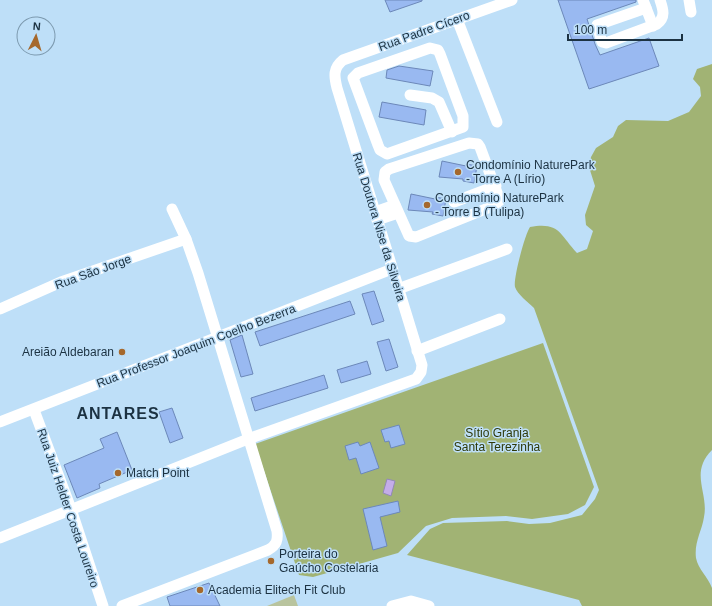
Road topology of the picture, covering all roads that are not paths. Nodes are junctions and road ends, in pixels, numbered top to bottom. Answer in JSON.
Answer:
{"nodes":[{"id":1,"x":512,"y":0,"type":"edge"},
{"id":2,"x":660,"y":0,"type":"edge"},
{"id":3,"x":689,"y":0,"type":"edge"},
{"id":4,"x":645,"y":4,"type":"edge"},
{"id":5,"x":691,"y":12,"type":"dead end"},
{"id":6,"x":457,"y":19,"type":"junction"},
{"id":7,"x":653,"y":26,"type":"junction"},
{"id":8,"x":337,"y":65,"type":"joint"},
{"id":9,"x":410,"y":95,"type":"dead end"},
{"id":10,"x":365,"y":113,"type":"junction"},
{"id":11,"x":347,"y":120,"type":"junction"},
{"id":12,"x":497,"y":122,"type":"dead end"},
{"id":13,"x":452,"y":132,"type":"junction"},
{"id":14,"x":496,"y":186,"type":"junction"},
{"id":15,"x":454,"y":202,"type":"dead end"},
{"id":16,"x":172,"y":209,"type":"dead end"},
{"id":17,"x":396,"y":209,"type":"junction"},
{"id":18,"x":376,"y":216,"type":"junction"},
{"id":19,"x":186,"y":239,"type":"junction"},
{"id":20,"x":507,"y":249,"type":"dead end"},
{"id":21,"x":392,"y":269,"type":"junction"},
{"id":22,"x":398,"y":289,"type":"junction"},
{"id":23,"x":0,"y":309,"type":"edge"},
{"id":24,"x":500,"y":319,"type":"dead end"},
{"id":25,"x":218,"y":337,"type":"junction"},
{"id":26,"x":417,"y":351,"type":"junction"},
{"id":27,"x":34,"y":410,"type":"junction"},
{"id":28,"x":0,"y":422,"type":"edge"},
{"id":29,"x":248,"y":439,"type":"junction"},
{"id":30,"x":70,"y":509,"type":"junction"},
{"id":31,"x":0,"y":538,"type":"edge"},
{"id":32,"x":426,"y":605,"type":"edge"},
{"id":33,"x":103,"y":606,"type":"edge"},
{"id":34,"x":122,"y":606,"type":"edge"},
{"id":35,"x":392,"y":606,"type":"edge"}],
"edges":[{"from":1,"to":6,"type":"street","name":"Rua Padre Cícero"},
{"from":2,"to":7,"type":"street"},
{"from":3,"to":5,"type":"street"},
{"from":4,"to":7,"type":"street"},
{"from":4,"to":7,"type":"street"},
{"from":6,"to":8,"type":"street","name":"Rua Padre Cícero"},
{"from":6,"to":12,"type":"street"},
{"from":8,"to":11,"type":"street","name":"Rua Doutora Nise da Silveira"},
{"from":9,"to":13,"type":"street"},
{"from":10,"to":11,"type":"street"},
{"from":10,"to":13,"type":"street"},
{"from":10,"to":13,"type":"street"},
{"from":11,"to":18,"type":"street","name":"Rua Doutora Nise da Silveira"},
{"from":14,"to":15,"type":"street"},
{"from":14,"to":17,"type":"street"},
{"from":14,"to":17,"type":"street"},
{"from":16,"to":19,"type":"street"},
{"from":17,"to":18,"type":"street"},
{"from":18,"to":21,"type":"street","name":"Rua Doutora Nise da Silveira"},
{"from":19,"to":23,"type":"street","name":"Rua São Jorge"},
{"from":19,"to":25,"type":"street"},
{"from":20,"to":22,"type":"street"},
{"from":21,"to":22,"type":"street","name":"Rua Doutora Nise da Silveira"},
{"from":21,"to":25,"type":"street","name":"Rua Professor Joaquim Coelho Bezerra"},
{"from":22,"to":26,"type":"street","name":"Rua Doutora Nise da Silveira"},
{"from":24,"to":26,"type":"street"},
{"from":25,"to":27,"type":"street","name":"Rua Professor Joaquim Coelho Bezerra"},
{"from":25,"to":29,"type":"street"},
{"from":26,"to":29,"type":"street","name":"Rua Doutora Nise da Silveira"},
{"from":27,"to":28,"type":"street","name":"Rua Professor Joaquim Coelho Bezerra"},
{"from":27,"to":30,"type":"street","name":"Rua Juiz Helder Costa Loureiro"},
{"from":29,"to":30,"type":"street"},
{"from":29,"to":34,"type":"street"},
{"from":30,"to":31,"type":"street"},
{"from":30,"to":33,"type":"street","name":"Rua Juiz Helder Costa Loureiro"},
{"from":32,"to":35,"type":"street"}]}
